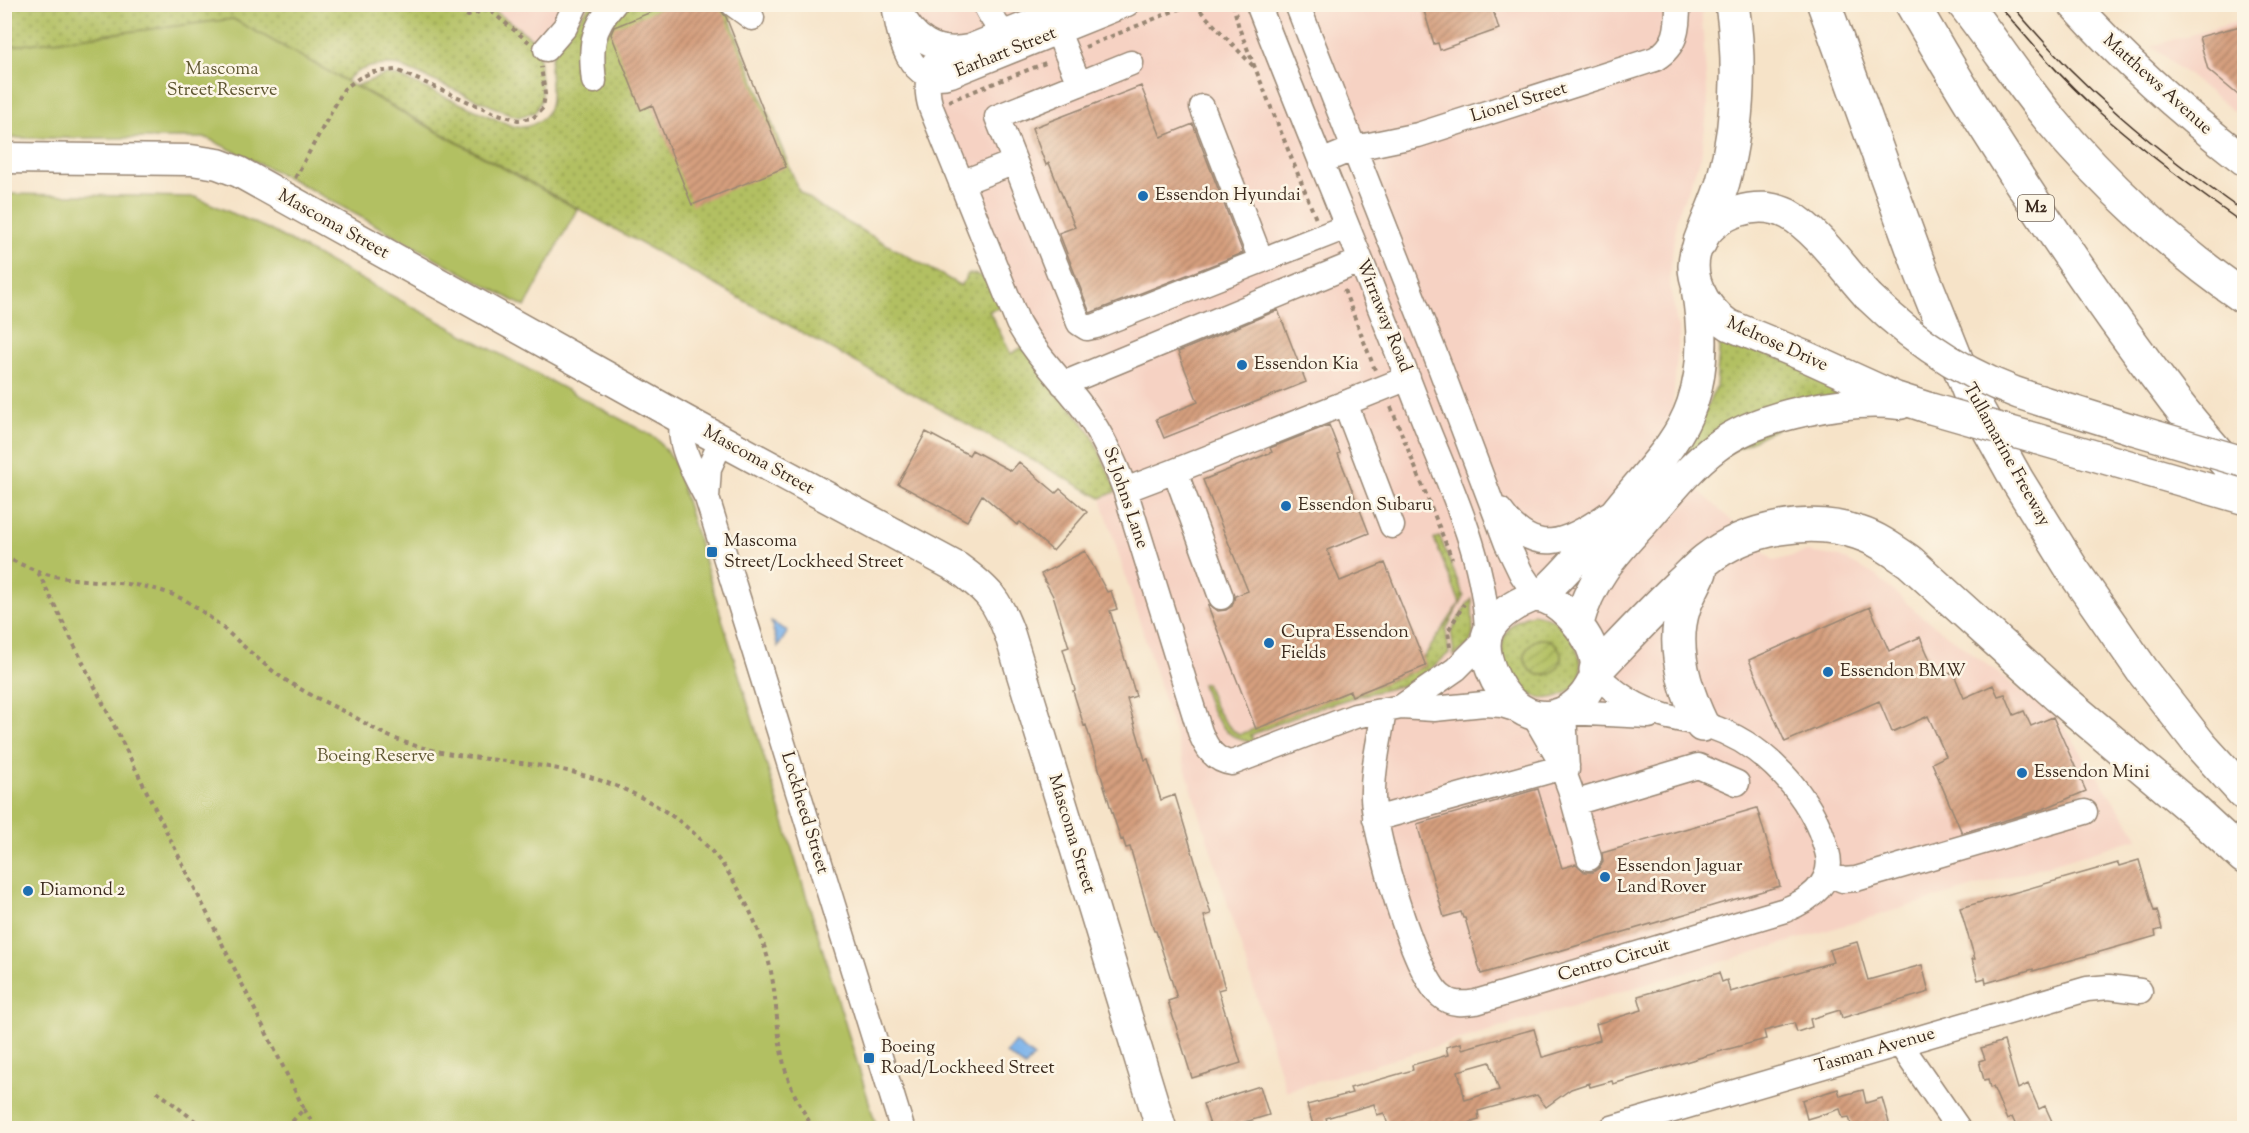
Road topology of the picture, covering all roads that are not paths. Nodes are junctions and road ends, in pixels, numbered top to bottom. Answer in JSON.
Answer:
{"nodes":[{"id":1,"x":576,"y":4,"type":"edge"},
{"id":2,"x":614,"y":4,"type":"edge"},
{"id":3,"x":733,"y":4,"type":"edge"},
{"id":4,"x":895,"y":4,"type":"edge"},
{"id":5,"x":985,"y":4,"type":"edge"},
{"id":6,"x":1076,"y":4,"type":"edge"},
{"id":7,"x":1126,"y":4,"type":"edge"},
{"id":8,"x":1258,"y":4,"type":"edge"},
{"id":9,"x":1297,"y":4,"type":"edge"},
{"id":10,"x":1678,"y":4,"type":"edge"},
{"id":11,"x":1732,"y":4,"type":"edge"},
{"id":12,"x":1824,"y":4,"type":"edge"},
{"id":13,"x":1912,"y":4,"type":"edge"},
{"id":14,"x":1964,"y":4,"type":"edge"},
{"id":15,"x":2073,"y":4,"type":"edge"},
{"id":16,"x":752,"y":18,"type":"dead end"},
{"id":17,"x":1058,"y":32,"type":"junction"},
{"id":18,"x":1009,"y":42,"type":"junction"},
{"id":19,"x":953,"y":50,"type":"junction"},
{"id":20,"x":545,"y":51,"type":"road end"},
{"id":21,"x":1131,"y":63,"type":"dead end"},
{"id":22,"x":930,"y":76,"type":"junction"},
{"id":23,"x":594,"y":81,"type":"dead end"},
{"id":24,"x":1078,"y":84,"type":"junction"},
{"id":25,"x":1202,"y":107,"type":"dead end"},
{"id":26,"x":1355,"y":148,"type":"junction"},
{"id":27,"x":4,"y":158,"type":"edge"},
{"id":28,"x":2244,"y":160,"type":"edge"},
{"id":29,"x":1015,"y":162,"type":"junction"},
{"id":30,"x":1321,"y":162,"type":"junction"},
{"id":31,"x":961,"y":183,"type":"junction"},
{"id":32,"x":1346,"y":227,"type":"junction"},
{"id":33,"x":1697,"y":257,"type":"junction"},
{"id":34,"x":1261,"y":260,"type":"junction"},
{"id":35,"x":1360,"y":261,"type":"junction"},
{"id":36,"x":2244,"y":297,"type":"edge"},
{"id":37,"x":1435,"y":354,"type":"junction"},
{"id":38,"x":1406,"y":372,"type":"junction"},
{"id":39,"x":1063,"y":384,"type":"junction"},
{"id":40,"x":1345,"y":404,"type":"junction"},
{"id":41,"x":1929,"y":408,"type":"junction"},
{"id":42,"x":684,"y":420,"type":"junction"},
{"id":43,"x":722,"y":440,"type":"junction"},
{"id":44,"x":2244,"y":462,"type":"edge"},
{"id":45,"x":1175,"y":471,"type":"junction"},
{"id":46,"x":2244,"y":484,"type":"edge"},
{"id":47,"x":1125,"y":490,"type":"junction"},
{"id":48,"x":1490,"y":496,"type":"junction"},
{"id":49,"x":707,"y":498,"type":"junction"},
{"id":50,"x":2244,"y":500,"type":"edge"},
{"id":51,"x":1623,"y":503,"type":"junction"},
{"id":52,"x":1392,"y":526,"type":"dead end"},
{"id":53,"x":1706,"y":560,"type":"junction"},
{"id":54,"x":1221,"y":597,"type":"dead end"},
{"id":55,"x":1538,"y":597,"type":"junction"},
{"id":56,"x":1578,"y":625,"type":"junction"},
{"id":57,"x":1487,"y":636,"type":"junction"},
{"id":58,"x":1596,"y":672,"type":"junction"},
{"id":59,"x":1392,"y":709,"type":"junction"},
{"id":60,"x":1565,"y":712,"type":"junction"},
{"id":61,"x":1529,"y":713,"type":"junction"},
{"id":62,"x":1667,"y":717,"type":"junction"},
{"id":63,"x":1702,"y":724,"type":"junction"},
{"id":64,"x":1568,"y":781,"type":"junction"},
{"id":65,"x":1737,"y":783,"type":"dead end"},
{"id":66,"x":2244,"y":793,"type":"edge"},
{"id":67,"x":2085,"y":812,"type":"dead end"},
{"id":68,"x":1375,"y":819,"type":"junction"},
{"id":69,"x":2244,"y":857,"type":"edge"},
{"id":70,"x":1589,"y":858,"type":"dead end"},
{"id":71,"x":1828,"y":874,"type":"junction"},
{"id":72,"x":2140,"y":991,"type":"dead end"},
{"id":73,"x":1900,"y":1044,"type":"junction"},
{"id":74,"x":902,"y":1128,"type":"edge"},
{"id":75,"x":1161,"y":1128,"type":"edge"},
{"id":76,"x":1612,"y":1128,"type":"edge"},
{"id":77,"x":1958,"y":1128,"type":"edge"}],
"edges":[{"from":1,"to":20,"type":"street"},
{"from":2,"to":23,"type":"street"},
{"from":3,"to":16,"type":"street"},
{"from":4,"to":19,"type":"street","name":"Earhart Street"},
{"from":4,"to":22,"type":"street","name":"Earhart Street"},
{"from":5,"to":18,"type":"street"},
{"from":6,"to":18,"type":"street","name":"Earhart Street"},
{"from":7,"to":17,"type":"street","name":"Earhart Street"},
{"from":8,"to":30,"type":"street","name":"Wirraway Road"},
{"from":9,"to":26,"type":"street","name":"Wirraway Road"},
{"from":10,"to":26,"type":"street","name":"Lionel Street"},
{"from":11,"to":33,"type":"highway"},
{"from":12,"to":66,"type":"highway","name":"Tullamarine Freeway"},
{"from":13,"to":46,"type":"highway","number":"M2"},
{"from":14,"to":36,"type":"highway"},
{"from":15,"to":28,"type":"main road","name":"Matthews Avenue"},
{"from":17,"to":18,"type":"street","name":"Earhart Street"},
{"from":17,"to":24,"type":"street"},
{"from":18,"to":19,"type":"street","name":"Earhart Street"},
{"from":18,"to":22,"type":"street","name":"Earhart Street"},
{"from":19,"to":22,"type":"street"},
{"from":21,"to":24,"type":"street"},
{"from":22,"to":31,"type":"street","name":"St Johns Lane"},
{"from":24,"to":29,"type":"street"},
{"from":25,"to":34,"type":"street"},
{"from":26,"to":30,"type":"street","name":"Lionel Street"},
{"from":26,"to":37,"type":"street","name":"Wirraway Road"},
{"from":27,"to":42,"type":"main road","name":"Mascoma Street"},
{"from":29,"to":31,"type":"street"},
{"from":29,"to":34,"type":"street"},
{"from":30,"to":32,"type":"street","name":"Wirraway Road"},
{"from":31,"to":39,"type":"street","name":"St Johns Lane"},
{"from":32,"to":34,"type":"street"},
{"from":32,"to":35,"type":"street","name":"Wirraway Road"},
{"from":33,"to":41,"type":"main road","name":"Melrose Drive"},
{"from":33,"to":44,"type":"main road","bridge":true},
{"from":33,"to":51,"type":"main road"},
{"from":35,"to":38,"type":"street","name":"Wirraway Road"},
{"from":35,"to":39,"type":"street"},
{"from":37,"to":38,"type":"street"},
{"from":37,"to":48,"type":"street","name":"Wirraway Road"},
{"from":38,"to":40,"type":"street"},
{"from":38,"to":57,"type":"street","name":"Wirraway Road"},
{"from":39,"to":47,"type":"street","name":"St Johns Lane"},
{"from":40,"to":45,"type":"street"},
{"from":40,"to":52,"type":"street"},
{"from":41,"to":50,"type":"main road","name":"Melrose Drive","bridge":true},
{"from":41,"to":56,"type":"main road"},
{"from":42,"to":43,"type":"main road","name":"Mascoma Street"},
{"from":42,"to":49,"type":"street","name":"Lockheed Street"},
{"from":43,"to":49,"type":"street","name":"Lockheed Street"},
{"from":43,"to":75,"type":"main road","name":"Mascoma Street"},
{"from":45,"to":47,"type":"street"},
{"from":45,"to":54,"type":"street"},
{"from":47,"to":59,"type":"street","name":"St Johns Lane"},
{"from":48,"to":51,"type":"street","name":"Wirraway Road"},
{"from":48,"to":55,"type":"street","name":"Wirraway Road"},
{"from":49,"to":74,"type":"street","name":"Lockheed Street"},
{"from":51,"to":55,"type":"main road"},
{"from":53,"to":58,"type":"highway"},
{"from":53,"to":63,"type":"highway"},
{"from":53,"to":69,"type":"highway"},
{"from":55,"to":56,"type":"main road"},
{"from":55,"to":57,"type":"main road"},
{"from":56,"to":58,"type":"main road"},
{"from":57,"to":59,"type":"street","name":"St Johns Lane"},
{"from":57,"to":61,"type":"main road"},
{"from":58,"to":60,"type":"main road"},
{"from":58,"to":62,"type":"street"},
{"from":59,"to":61,"type":"street","name":"St Johns Lane"},
{"from":59,"to":68,"type":"street","name":"Centro Circuit"},
{"from":60,"to":61,"type":"main road"},
{"from":60,"to":62,"type":"street"},
{"from":60,"to":64,"type":"street"},
{"from":61,"to":64,"type":"street"},
{"from":62,"to":63,"type":"street"},
{"from":63,"to":71,"type":"street"},
{"from":64,"to":65,"type":"street"},
{"from":64,"to":68,"type":"street"},
{"from":64,"to":70,"type":"street"},
{"from":67,"to":71,"type":"street"},
{"from":68,"to":71,"type":"street","name":"Centro Circuit"},
{"from":72,"to":73,"type":"street","name":"Tasman Avenue"},
{"from":73,"to":76,"type":"street","name":"Tasman Avenue"},
{"from":73,"to":77,"type":"street"}]}
